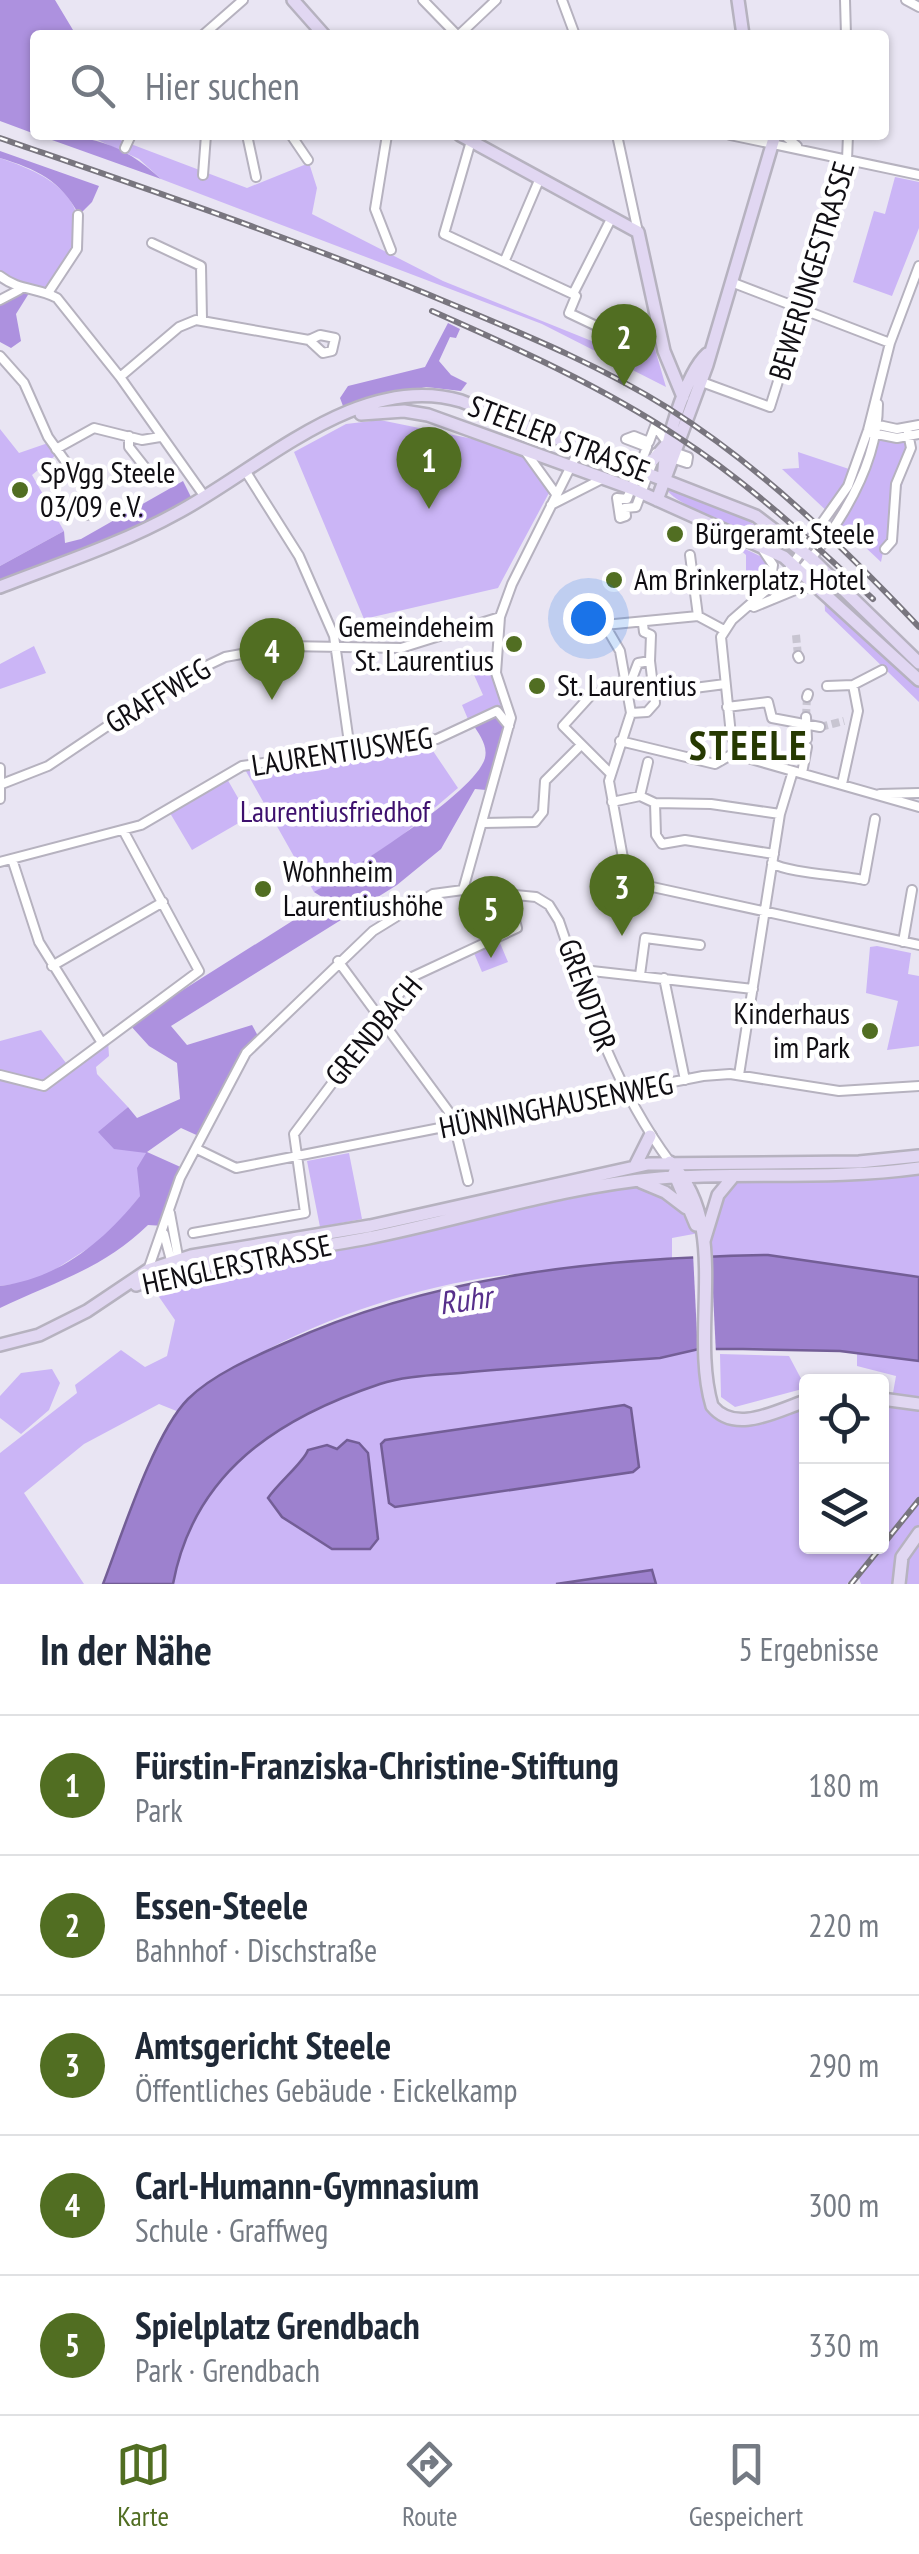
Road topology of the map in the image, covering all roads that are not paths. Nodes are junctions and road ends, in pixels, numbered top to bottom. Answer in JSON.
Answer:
{"nodes":[{"id":1,"x":244,"y":0,"type":"edge"},
{"id":2,"x":292,"y":0,"type":"edge"},
{"id":3,"x":423,"y":0,"type":"edge"},
{"id":4,"x":496,"y":0,"type":"edge"},
{"id":5,"x":562,"y":0,"type":"edge"},
{"id":6,"x":738,"y":0,"type":"edge"},
{"id":7,"x":845,"y":0,"type":"edge"},
{"id":8,"x":906,"y":0,"type":"edge"},
{"id":9,"x":919,"y":7,"type":"edge"},
{"id":10,"x":208,"y":30,"type":"edge"},
{"id":11,"x":319,"y":30,"type":"edge"},
{"id":12,"x":453,"y":30,"type":"edge"},
{"id":13,"x":463,"y":30,"type":"edge"},
{"id":14,"x":573,"y":30,"type":"edge"},
{"id":15,"x":742,"y":30,"type":"edge"},
{"id":16,"x":846,"y":30,"type":"edge"},
{"id":17,"x":129,"y":140,"type":"edge"},
{"id":18,"x":206,"y":140,"type":"edge"},
{"id":19,"x":248,"y":140,"type":"edge"},
{"id":20,"x":294,"y":140,"type":"edge"},
{"id":21,"x":386,"y":140,"type":"edge"},
{"id":22,"x":465,"y":140,"type":"edge"},
{"id":23,"x":469,"y":140,"type":"edge"},
{"id":24,"x":618,"y":140,"type":"edge"},
{"id":25,"x":777,"y":140,"type":"edge"},
{"id":26,"x":782,"y":140,"type":"edge"},
{"id":27,"x":848,"y":140,"type":"edge"},
{"id":28,"x":124,"y":148,"type":"dead end"},
{"id":29,"x":308,"y":160,"type":"dead end"},
{"id":30,"x":847,"y":160,"type":"junction"},
{"id":31,"x":203,"y":175,"type":"dead end"},
{"id":32,"x":919,"y":175,"type":"edge"},
{"id":33,"x":256,"y":177,"type":"dead end"},
{"id":34,"x":540,"y":178,"type":"junction"},
{"id":35,"x":78,"y":215,"type":"dead end"},
{"id":36,"x":612,"y":216,"type":"junction"},
{"id":37,"x":638,"y":232,"type":"junction"},
{"id":38,"x":152,"y":243,"type":"dead end"},
{"id":39,"x":391,"y":250,"type":"dead end"},
{"id":40,"x":505,"y":260,"type":"junction"},
{"id":41,"x":918,"y":270,"type":"edge"},
{"id":42,"x":0,"y":276,"type":"edge"},
{"id":43,"x":731,"y":282,"type":"junction"},
{"id":44,"x":19,"y":290,"type":"junction"},
{"id":45,"x":48,"y":293,"type":"junction"},
{"id":46,"x":572,"y":294,"type":"junction"},
{"id":47,"x":0,"y":300,"type":"edge"},
{"id":48,"x":802,"y":310,"type":"junction"},
{"id":49,"x":202,"y":319,"type":"junction"},
{"id":50,"x":309,"y":340,"type":"dead end"},
{"id":51,"x":628,"y":341,"type":"dead end"},
{"id":52,"x":890,"y":343,"type":"junction"},
{"id":53,"x":0,"y":356,"type":"edge"},
{"id":54,"x":673,"y":372,"type":"junction"},
{"id":55,"x":120,"y":377,"type":"junction"},
{"id":56,"x":693,"y":385,"type":"junction"},
{"id":57,"x":338,"y":419,"type":"junction"},
{"id":58,"x":919,"y":425,"type":"edge"},
{"id":59,"x":872,"y":428,"type":"junction"},
{"id":60,"x":908,"y":433,"type":"junction"},
{"id":61,"x":919,"y":434,"type":"edge"},
{"id":62,"x":129,"y":436,"type":"junction"},
{"id":63,"x":160,"y":437,"type":"junction"},
{"id":64,"x":498,"y":440,"type":"junction"},
{"id":65,"x":649,"y":442,"type":"joint"},
{"id":66,"x":674,"y":447,"type":"junction"},
{"id":67,"x":56,"y":448,"type":"junction"},
{"id":68,"x":580,"y":448,"type":"junction"},
{"id":69,"x":525,"y":451,"type":"junction"},
{"id":70,"x":572,"y":464,"type":"junction"},
{"id":71,"x":628,"y":467,"type":"junction"},
{"id":72,"x":246,"y":472,"type":"junction"},
{"id":73,"x":604,"y":478,"type":"junction"},
{"id":74,"x":155,"y":480,"type":"dead end"},
{"id":75,"x":664,"y":480,"type":"junction"},
{"id":76,"x":690,"y":488,"type":"junction"},
{"id":77,"x":556,"y":494,"type":"junction"},
{"id":78,"x":205,"y":497,"type":"junction"},
{"id":79,"x":657,"y":500,"type":"junction"},
{"id":80,"x":551,"y":505,"type":"junction"},
{"id":81,"x":741,"y":508,"type":"junction"},
{"id":82,"x":86,"y":516,"type":"dead end"},
{"id":83,"x":716,"y":523,"type":"junction"},
{"id":84,"x":756,"y":543,"type":"junction"},
{"id":85,"x":885,"y":549,"type":"dead end"},
{"id":86,"x":807,"y":555,"type":"junction"},
{"id":87,"x":693,"y":558,"type":"dead end"},
{"id":88,"x":798,"y":566,"type":"junction"},
{"id":89,"x":0,"y":587,"type":"edge"},
{"id":90,"x":824,"y":589,"type":"junction"},
{"id":91,"x":771,"y":594,"type":"junction"},
{"id":92,"x":698,"y":616,"type":"junction"},
{"id":93,"x":500,"y":617,"type":"junction"},
{"id":94,"x":643,"y":624,"type":"junction"},
{"id":95,"x":606,"y":627,"type":"junction"},
{"id":96,"x":574,"y":628,"type":"dead end"},
{"id":97,"x":724,"y":630,"type":"junction"},
{"id":98,"x":337,"y":648,"type":"junction"},
{"id":99,"x":650,"y":661,"type":"junction"},
{"id":100,"x":919,"y":663,"type":"edge"},
{"id":101,"x":882,"y":670,"type":"dead end"},
{"id":102,"x":919,"y":680,"type":"edge"},
{"id":103,"x":725,"y":684,"type":"junction"},
{"id":104,"x":853,"y":685,"type":"junction"},
{"id":105,"x":828,"y":686,"type":"dead end"},
{"id":106,"x":624,"y":690,"type":"junction"},
{"id":107,"x":656,"y":693,"type":"junction"},
{"id":108,"x":727,"y":707,"type":"junction"},
{"id":109,"x":631,"y":713,"type":"junction"},
{"id":110,"x":858,"y":717,"type":"junction"},
{"id":111,"x":806,"y":721,"type":"junction"},
{"id":112,"x":844,"y":721,"type":"tunnel mouth"},
{"id":113,"x":509,"y":726,"type":"junction"},
{"id":114,"x":807,"y":741,"type":"junction"},
{"id":115,"x":580,"y":745,"type":"junction"},
{"id":116,"x":618,"y":745,"type":"junction"},
{"id":117,"x":350,"y":750,"type":"junction"},
{"id":118,"x":738,"y":751,"type":"junction"},
{"id":119,"x":649,"y":757,"type":"junction"},
{"id":120,"x":0,"y":768,"type":"edge"},
{"id":121,"x":798,"y":772,"type":"junction"},
{"id":122,"x":610,"y":773,"type":"junction"},
{"id":123,"x":2,"y":784,"type":"edge"},
{"id":124,"x":842,"y":784,"type":"junction"},
{"id":125,"x":640,"y":796,"type":"junction"},
{"id":126,"x":0,"y":799,"type":"edge"},
{"id":127,"x":879,"y":800,"type":"junction"},
{"id":128,"x":919,"y":800,"type":"edge"},
{"id":129,"x":612,"y":802,"type":"junction"},
{"id":130,"x":655,"y":804,"type":"junction"},
{"id":131,"x":780,"y":814,"type":"junction"},
{"id":132,"x":875,"y":820,"type":"dead end"},
{"id":133,"x":482,"y":823,"type":"junction"},
{"id":134,"x":123,"y":830,"type":"junction"},
{"id":135,"x":12,"y":859,"type":"junction"},
{"id":136,"x":773,"y":859,"type":"junction"},
{"id":137,"x":0,"y":862,"type":"edge"},
{"id":138,"x":624,"y":869,"type":"dead end"},
{"id":139,"x":634,"y":883,"type":"dead end"},
{"id":140,"x":463,"y":890,"type":"junction"},
{"id":141,"x":912,"y":890,"type":"dead end"},
{"id":142,"x":508,"y":894,"type":"junction"},
{"id":143,"x":163,"y":902,"type":"junction"},
{"id":144,"x":762,"y":913,"type":"junction"},
{"id":145,"x":903,"y":942,"type":"junction"},
{"id":146,"x":919,"y":945,"type":"edge"},
{"id":147,"x":700,"y":946,"type":"dead end"},
{"id":148,"x":338,"y":962,"type":"junction"},
{"id":149,"x":52,"y":966,"type":"junction"},
{"id":150,"x":574,"y":969,"type":"junction"},
{"id":151,"x":640,"y":975,"type":"junction"},
{"id":152,"x":664,"y":978,"type":"junction"},
{"id":153,"x":753,"y":988,"type":"junction"},
{"id":154,"x":378,"y":1018,"type":"junction"},
{"id":155,"x":102,"y":1043,"type":"junction"},
{"id":156,"x":739,"y":1076,"type":"junction"},
{"id":157,"x":0,"y":1077,"type":"edge"},
{"id":158,"x":685,"y":1080,"type":"junction"},
{"id":159,"x":919,"y":1086,"type":"edge"},
{"id":160,"x":626,"y":1091,"type":"junction"},
{"id":161,"x":457,"y":1126,"type":"junction"},
{"id":162,"x":650,"y":1136,"type":"junction"},
{"id":163,"x":199,"y":1150,"type":"junction"},
{"id":164,"x":295,"y":1156,"type":"junction"},
{"id":165,"x":919,"y":1156,"type":"edge"},
{"id":166,"x":634,"y":1166,"type":"junction"},
{"id":167,"x":919,"y":1168,"type":"edge"},
{"id":168,"x":680,"y":1170,"type":"junction"},
{"id":169,"x":732,"y":1178,"type":"junction"},
{"id":170,"x":468,"y":1181,"type":"dead end"},
{"id":171,"x":638,"y":1181,"type":"junction"},
{"id":172,"x":689,"y":1210,"type":"junction"},
{"id":173,"x":170,"y":1211,"type":"junction"},
{"id":174,"x":164,"y":1230,"type":"junction"},
{"id":175,"x":193,"y":1233,"type":"dead end"},
{"id":176,"x":702,"y":1243,"type":"junction"},
{"id":177,"x":179,"y":1259,"type":"junction"},
{"id":178,"x":148,"y":1270,"type":"junction"},
{"id":179,"x":123,"y":1290,"type":"junction"},
{"id":180,"x":0,"y":1346,"type":"edge"},
{"id":181,"x":889,"y":1400,"type":"edge"},
{"id":182,"x":799,"y":1403,"type":"edge"},
{"id":183,"x":919,"y":1404,"type":"edge"},
{"id":184,"x":919,"y":1533,"type":"edge"},
{"id":185,"x":899,"y":1584,"type":"edge"}],
"edges":[{"from":1,"to":10,"type":"street"},
{"from":2,"to":11,"type":"main road"},
{"from":3,"to":12,"type":"street"},
{"from":4,"to":13,"type":"street"},
{"from":5,"to":14,"type":"street"},
{"from":6,"to":15,"type":"main road"},
{"from":7,"to":16,"type":"street"},
{"from":8,"to":9,"type":"street"},
{"from":17,"to":28,"type":"street"},
{"from":18,"to":31,"type":"street"},
{"from":19,"to":33,"type":"street"},
{"from":20,"to":29,"type":"street"},
{"from":21,"to":39,"type":"street"},
{"from":22,"to":40,"type":"street"},
{"from":23,"to":34,"type":"main road"},
{"from":24,"to":37,"type":"street"},
{"from":25,"to":43,"type":"main road"},
{"from":26,"to":30,"type":"street"},
{"from":27,"to":30,"type":"street","name":"BEWERUNGESTRASSE"},
{"from":30,"to":32,"type":"street"},
{"from":30,"to":48,"type":"street","name":"BEWERUNGESTRASSE"},
{"from":34,"to":36,"type":"main road"},
{"from":34,"to":40,"type":"street"},
{"from":35,"to":45,"type":"street"},
{"from":36,"to":37,"type":"main road"},
{"from":36,"to":46,"type":"street"},
{"from":37,"to":54,"type":"main road"},
{"from":38,"to":49,"type":"street"},
{"from":40,"to":46,"type":"street"},
{"from":41,"to":52,"type":"street"},
{"from":42,"to":44,"type":"street"},
{"from":43,"to":48,"type":"street"},
{"from":43,"to":56,"type":"main road"},
{"from":44,"to":45,"type":"street"},
{"from":44,"to":47,"type":"street"},
{"from":45,"to":55,"type":"street"},
{"from":46,"to":51,"type":"street"},
{"from":48,"to":52,"type":"street"},
{"from":48,"to":56,"type":"street","name":"BEWERUNGESTRASSE"},
{"from":49,"to":50,"type":"street"},
{"from":49,"to":55,"type":"street"},
{"from":52,"to":59,"type":"street"},
{"from":53,"to":67,"type":"street"},
{"from":54,"to":56,"type":"main road"},
{"from":54,"to":56,"type":"main road"},
{"from":55,"to":63,"type":"street"},
{"from":56,"to":66,"type":"main road"},
{"from":57,"to":64,"type":"main road","name":"STEELER STRASSE"},
{"from":57,"to":68,"type":"main road","name":"STEELER STRASSE"},
{"from":57,"to":72,"type":"main road","name":"STEELER STRASSE"},
{"from":58,"to":60,"type":"street"},
{"from":59,"to":60,"type":"street"},
{"from":59,"to":86,"type":"street"},
{"from":60,"to":61,"type":"street"},
{"from":60,"to":85,"type":"street"},
{"from":62,"to":63,"type":"street"},
{"from":62,"to":67,"type":"street"},
{"from":62,"to":74,"type":"street"},
{"from":63,"to":78,"type":"street"},
{"from":64,"to":69,"type":"main road","name":"STEELER STRASSE"},
{"from":64,"to":70,"type":"main road"},
{"from":65,"to":65,"type":"street"},
{"from":66,"to":71,"type":"main road"},
{"from":66,"to":75,"type":"main road"},
{"from":66,"to":76,"type":"main road"},
{"from":67,"to":82,"type":"street"},
{"from":68,"to":70,"type":"street"},
{"from":68,"to":71,"type":"main road","name":"STEELER STRASSE"},
{"from":69,"to":70,"type":"main road","name":"STEELER STRASSE"},
{"from":69,"to":77,"type":"street","name":"STEELER STRASSE"},
{"from":70,"to":73,"type":"main road","name":"STEELER STRASSE"},
{"from":70,"to":77,"type":"street"},
{"from":71,"to":75,"type":"main road","name":"STEELER STRASSE"},
{"from":72,"to":78,"type":"main road","name":"STEELER STRASSE"},
{"from":72,"to":98,"type":"street"},
{"from":73,"to":79,"type":"main road","name":"STEELER STRASSE"},
{"from":73,"to":80,"type":"street"},
{"from":75,"to":76,"type":"main road","name":"STEELER STRASSE"},
{"from":75,"to":79,"type":"main road"},
{"from":76,"to":81,"type":"main road","name":"STEELER STRASSE"},
{"from":77,"to":80,"type":"street"},
{"from":78,"to":89,"type":"main road","name":"STEELER STRASSE"},
{"from":79,"to":83,"type":"main road","name":"STEELER STRASSE"},
{"from":80,"to":93,"type":"street"},
{"from":81,"to":83,"type":"main road"},
{"from":81,"to":86,"type":"main road","name":"STEELER STRASSE"},
{"from":83,"to":84,"type":"main road","name":"STEELER STRASSE"},
{"from":84,"to":88,"type":"main road","name":"STEELER STRASSE"},
{"from":84,"to":91,"type":"street"},
{"from":86,"to":88,"type":"street"},
{"from":86,"to":100,"type":"main road","name":"STEELER STRASSE"},
{"from":87,"to":92,"type":"street"},
{"from":88,"to":90,"type":"main road","name":"STEELER STRASSE"},
{"from":88,"to":91,"type":"street"},
{"from":90,"to":91,"type":"street"},
{"from":90,"to":102,"type":"main road","name":"STEELER STRASSE"},
{"from":91,"to":97,"type":"street"},
{"from":92,"to":94,"type":"street"},
{"from":92,"to":97,"type":"street"},
{"from":93,"to":98,"type":"street","name":"GRAFFWEG"},
{"from":93,"to":113,"type":"street"},
{"from":94,"to":95,"type":"street"},
{"from":94,"to":99,"type":"street"},
{"from":95,"to":96,"type":"street"},
{"from":95,"to":106,"type":"street"},
{"from":97,"to":103,"type":"street"},
{"from":98,"to":117,"type":"street"},
{"from":98,"to":123,"type":"street","name":"GRAFFWEG"},
{"from":99,"to":106,"type":"street"},
{"from":99,"to":107,"type":"street"},
{"from":101,"to":104,"type":"street"},
{"from":103,"to":107,"type":"street"},
{"from":103,"to":108,"type":"street"},
{"from":104,"to":105,"type":"street"},
{"from":104,"to":110,"type":"street"},
{"from":106,"to":109,"type":"street"},
{"from":106,"to":115,"type":"street"},
{"from":107,"to":109,"type":"street"},
{"from":108,"to":111,"type":"street"},
{"from":108,"to":118,"type":"street"},
{"from":109,"to":116,"type":"street"},
{"from":110,"to":112,"type":"street"},
{"from":110,"to":124,"type":"street"},
{"from":111,"to":114,"type":"street"},
{"from":111,"to":114,"type":"street"},
{"from":113,"to":117,"type":"street","name":"LAURENTIUSWEG"},
{"from":113,"to":133,"type":"street"},
{"from":114,"to":121,"type":"street"},
{"from":115,"to":122,"type":"street"},
{"from":115,"to":133,"type":"street"},
{"from":116,"to":119,"type":"street"},
{"from":116,"to":122,"type":"street"},
{"from":117,"to":134,"type":"street","name":"LAURENTIUSWEG"},
{"from":118,"to":119,"type":"street"},
{"from":118,"to":121,"type":"street"},
{"from":119,"to":125,"type":"street"},
{"from":120,"to":123,"type":"street"},
{"from":121,"to":124,"type":"street"},
{"from":121,"to":131,"type":"street"},
{"from":122,"to":129,"type":"street"},
{"from":123,"to":126,"type":"street"},
{"from":124,"to":127,"type":"street"},
{"from":125,"to":129,"type":"street"},
{"from":125,"to":130,"type":"street"},
{"from":127,"to":128,"type":"street"},
{"from":127,"to":128,"type":"street"},
{"from":129,"to":138,"type":"street"},
{"from":130,"to":131,"type":"street"},
{"from":130,"to":136,"type":"street"},
{"from":131,"to":136,"type":"street"},
{"from":132,"to":136,"type":"street"},
{"from":133,"to":140,"type":"street"},
{"from":134,"to":135,"type":"street","name":"LAURENTIUSWEG"},
{"from":134,"to":143,"type":"street"},
{"from":135,"to":137,"type":"street","name":"LAURENTIUSWEG"},
{"from":135,"to":149,"type":"street"},
{"from":136,"to":144,"type":"street"},
{"from":139,"to":144,"type":"street"},
{"from":140,"to":142,"type":"street","name":"GRENDTOR"},
{"from":140,"to":148,"type":"street","name":"GRENDTOR"},
{"from":141,"to":145,"type":"street"},
{"from":142,"to":150,"type":"street","name":"GRENDTOR"},
{"from":142,"to":154,"type":"street","name":"GRENDBACH"},
{"from":143,"to":149,"type":"street"},
{"from":143,"to":155,"type":"street"},
{"from":144,"to":145,"type":"street"},
{"from":144,"to":153,"type":"street"},
{"from":145,"to":146,"type":"street"},
{"from":147,"to":151,"type":"street"},
{"from":148,"to":154,"type":"street"},
{"from":148,"to":163,"type":"street","name":"GRENDTOR"},
{"from":149,"to":155,"type":"street"},
{"from":150,"to":151,"type":"street"},
{"from":150,"to":160,"type":"street","name":"GRENDTOR"},
{"from":151,"to":152,"type":"street"},
{"from":152,"to":153,"type":"street"},
{"from":152,"to":158,"type":"street"},
{"from":153,"to":156,"type":"street"},
{"from":154,"to":161,"type":"street"},
{"from":154,"to":164,"type":"street","name":"GRENDBACH"},
{"from":155,"to":157,"type":"street"},
{"from":156,"to":158,"type":"street","name":"HÜNNINGHAUSENWEG"},
{"from":156,"to":159,"type":"street","name":"HÜNNINGHAUSENWEG"},
{"from":158,"to":160,"type":"street","name":"HÜNNINGHAUSENWEG"},
{"from":160,"to":161,"type":"street","name":"HÜNNINGHAUSENWEG"},
{"from":160,"to":162,"type":"street","name":"GRENDTOR"},
{"from":161,"to":164,"type":"street","name":"HÜNNINGHAUSENWEG"},
{"from":161,"to":170,"type":"street"},
{"from":162,"to":166,"type":"main road"},
{"from":162,"to":168,"type":"street","name":"GRENDTOR"},
{"from":163,"to":164,"type":"street","name":"HÜNNINGHAUSENWEG"},
{"from":163,"to":173,"type":"street","name":"GRENDTOR"},
{"from":164,"to":175,"type":"street","name":"HENGLERSTRASSE"},
{"from":165,"to":168,"type":"main road","name":"HENGLERSTRASSE"},
{"from":166,"to":168,"type":"main road","name":"HENGLERSTRASSE"},
{"from":166,"to":177,"type":"main road","name":"HENGLERSTRASSE"},
{"from":167,"to":169,"type":"main road","name":"HENGLERSTRASSE"},
{"from":168,"to":169,"type":"main road","name":"HENGLERSTRASSE"},
{"from":168,"to":171,"type":"main road","name":"HENGLERSTRASSE"},
{"from":168,"to":172,"type":"main road"},
{"from":168,"to":176,"type":"main road"},
{"from":169,"to":176,"type":"main road"},
{"from":171,"to":172,"type":"main road"},
{"from":171,"to":177,"type":"main road","name":"HENGLERSTRASSE"},
{"from":172,"to":176,"type":"main road"},
{"from":173,"to":174,"type":"street","name":"GRENDTOR"},
{"from":173,"to":177,"type":"street"},
{"from":174,"to":177,"type":"street"},
{"from":174,"to":178,"type":"street","name":"GRENDTOR"},
{"from":176,"to":182,"type":"main road"},
{"from":177,"to":178,"type":"main road","name":"HENGLERSTRASSE"},
{"from":177,"to":179,"type":"main road","name":"HENGLERSTRASSE"},
{"from":178,"to":179,"type":"main road","name":"HENGLERSTRASSE"},
{"from":179,"to":180,"type":"main road"},
{"from":181,"to":183,"type":"main road"},
{"from":184,"to":185,"type":"main road"}]}
